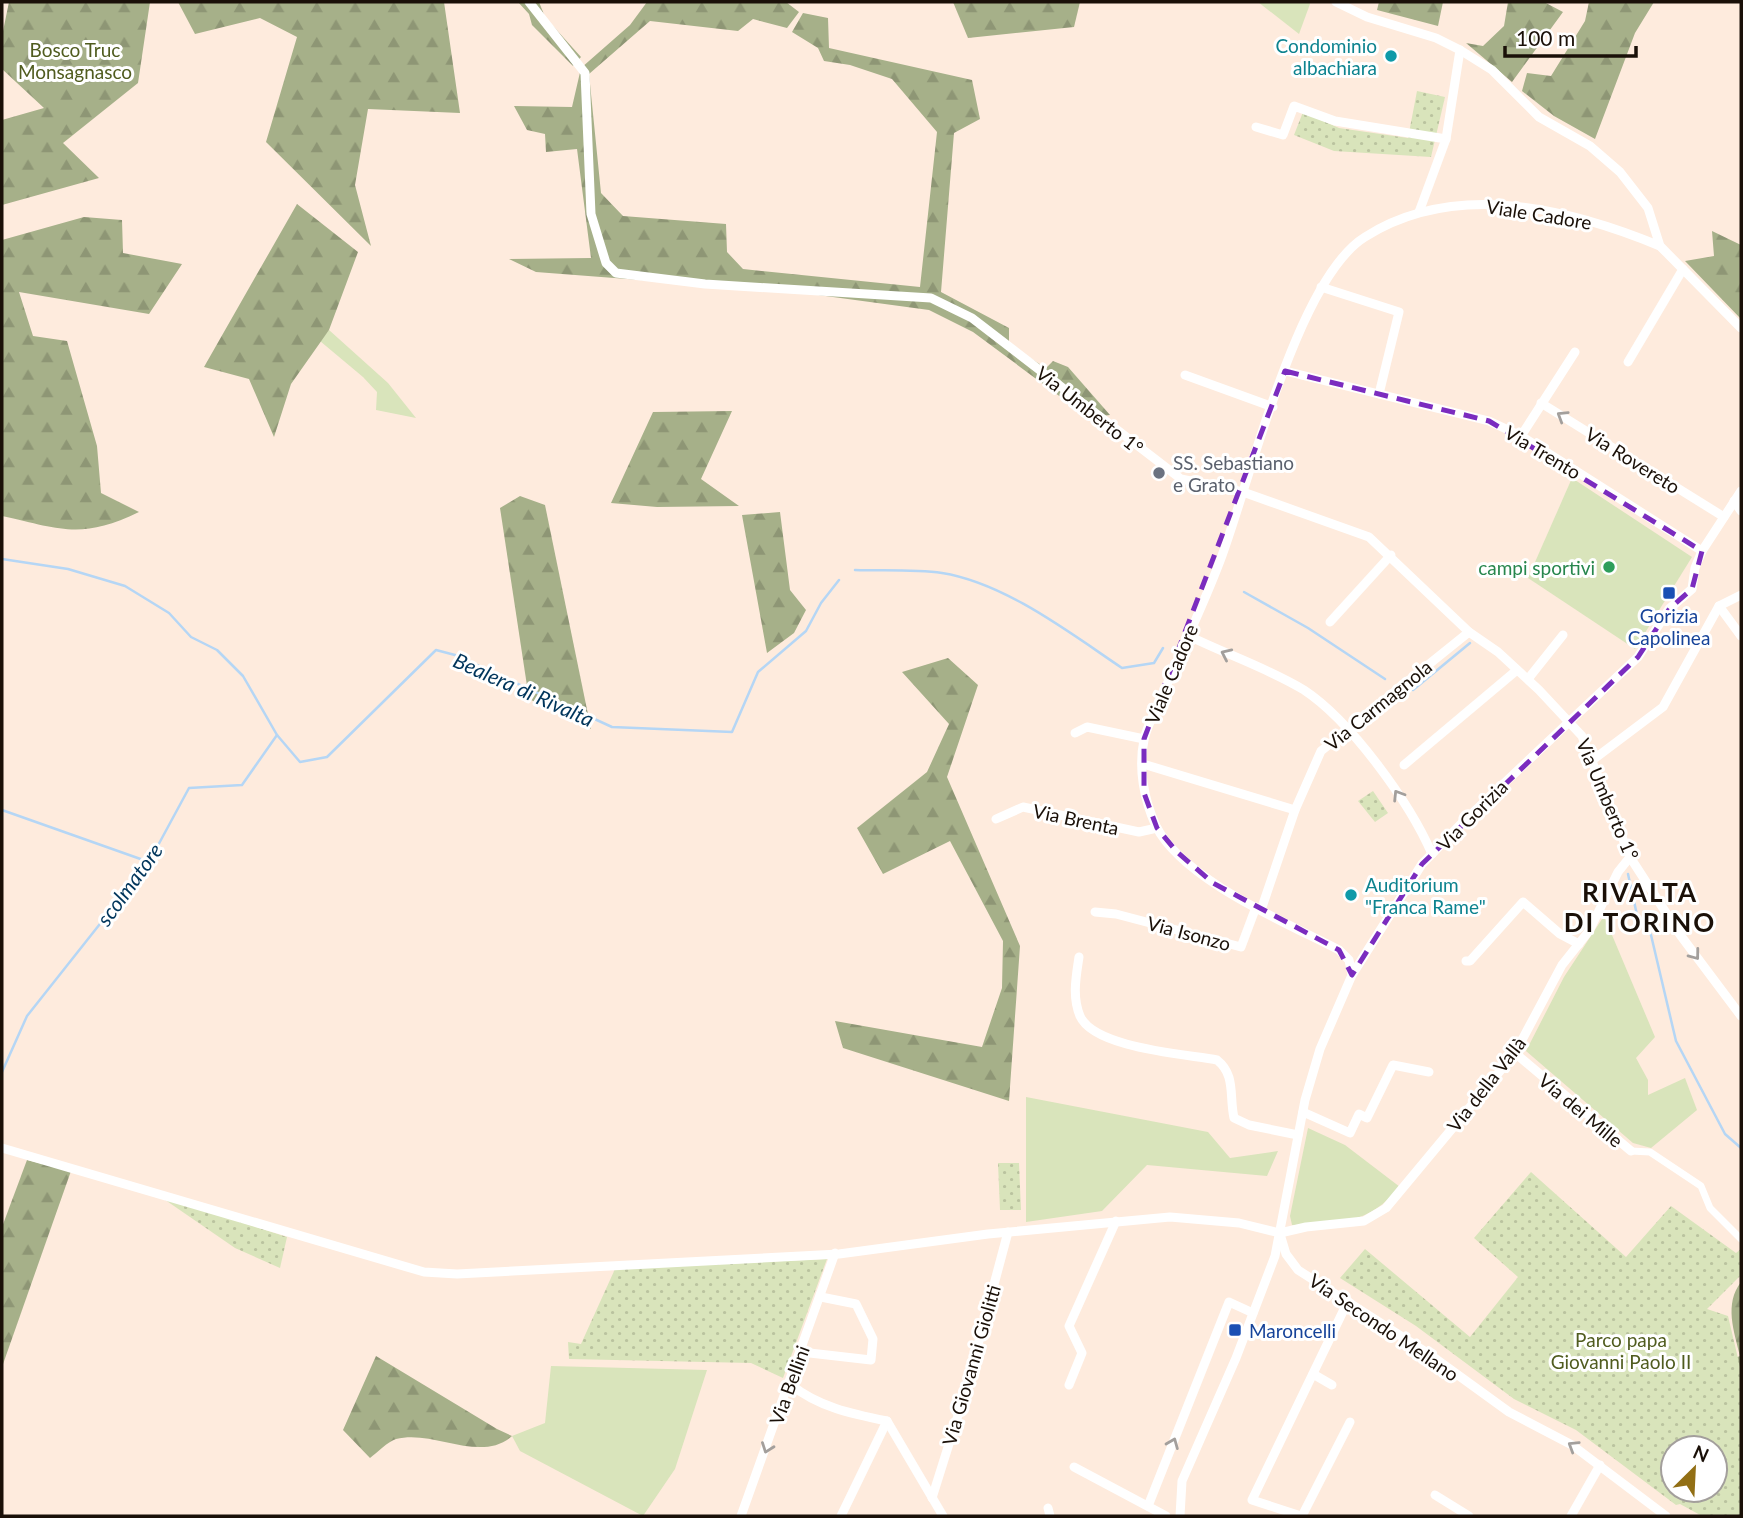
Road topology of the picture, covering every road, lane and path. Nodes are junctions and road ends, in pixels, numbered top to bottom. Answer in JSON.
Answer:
{"nodes":[{"id":1,"x":1336,"y":2,"type":"edge"},
{"id":2,"x":530,"y":5,"type":"edge"},
{"id":3,"x":1460,"y":50,"type":"junction"},
{"id":4,"x":1256,"y":127,"type":"dead end"},
{"id":5,"x":1447,"y":139,"type":"junction"},
{"id":6,"x":1419,"y":212,"type":"junction"},
{"id":7,"x":1660,"y":246,"type":"junction"},
{"id":8,"x":1683,"y":270,"type":"junction"},
{"id":9,"x":1321,"y":287,"type":"junction"},
{"id":10,"x":1741,"y":328,"type":"edge"},
{"id":11,"x":1575,"y":352,"type":"dead end"},
{"id":12,"x":1628,"y":362,"type":"dead end"},
{"id":13,"x":1285,"y":371,"type":"junction"},
{"id":14,"x":1185,"y":375,"type":"dead end"},
{"id":15,"x":1379,"y":394,"type":"junction"},
{"id":16,"x":1541,"y":403,"type":"junction"},
{"id":17,"x":1273,"y":407,"type":"junction"},
{"id":18,"x":1521,"y":436,"type":"junction"},
{"id":19,"x":1741,"y":491,"type":"edge"},
{"id":20,"x":1243,"y":492,"type":"junction"},
{"id":21,"x":1734,"y":501,"type":"junction"},
{"id":22,"x":1741,"y":511,"type":"edge"},
{"id":23,"x":1724,"y":517,"type":"junction"},
{"id":24,"x":1702,"y":551,"type":"junction"},
{"id":25,"x":1391,"y":555,"type":"junction"},
{"id":26,"x":1741,"y":595,"type":"edge"},
{"id":27,"x":1719,"y":606,"type":"junction"},
{"id":28,"x":1330,"y":622,"type":"dead end"},
{"id":29,"x":1469,"y":632,"type":"junction"},
{"id":30,"x":1187,"y":635,"type":"junction"},
{"id":31,"x":1563,"y":635,"type":"dead end"},
{"id":32,"x":1741,"y":636,"type":"edge"},
{"id":33,"x":1517,"y":670,"type":"junction"},
{"id":34,"x":1528,"y":679,"type":"junction"},
{"id":35,"x":1570,"y":721,"type":"junction"},
{"id":36,"x":1345,"y":729,"type":"junction"},
{"id":37,"x":1075,"y":733,"type":"dead end"},
{"id":38,"x":1144,"y":739,"type":"junction"},
{"id":39,"x":1594,"y":759,"type":"junction"},
{"id":40,"x":1143,"y":764,"type":"junction"},
{"id":41,"x":1404,"y":765,"type":"dead end"},
{"id":42,"x":1295,"y":810,"type":"junction"},
{"id":43,"x":996,"y":819,"type":"dead end"},
{"id":44,"x":1157,"y":828,"type":"junction"},
{"id":45,"x":1432,"y":854,"type":"junction"},
{"id":46,"x":1630,"y":857,"type":"junction"},
{"id":47,"x":1259,"y":908,"type":"junction"},
{"id":48,"x":1095,"y":912,"type":"dead end"},
{"id":49,"x":1579,"y":944,"type":"junction"},
{"id":50,"x":1079,"y":957,"type":"dead end"},
{"id":51,"x":1466,"y":961,"type":"dead end"},
{"id":52,"x":1352,"y":975,"type":"junction"},
{"id":53,"x":1741,"y":1016,"type":"edge"},
{"id":54,"x":1514,"y":1054,"type":"junction"},
{"id":55,"x":1429,"y":1072,"type":"dead end"},
{"id":56,"x":1303,"y":1112,"type":"junction"},
{"id":57,"x":1298,"y":1135,"type":"junction"},
{"id":58,"x":2,"y":1148,"type":"edge"},
{"id":59,"x":1631,"y":1151,"type":"joint"},
{"id":60,"x":1116,"y":1221,"type":"junction"},
{"id":61,"x":1008,"y":1232,"type":"junction"},
{"id":62,"x":1280,"y":1234,"type":"junction"},
{"id":63,"x":1741,"y":1239,"type":"edge"},
{"id":64,"x":835,"y":1253,"type":"junction"},
{"id":65,"x":821,"y":1297,"type":"junction"},
{"id":66,"x":1348,"y":1301,"type":"junction"},
{"id":67,"x":1253,"y":1313,"type":"junction"},
{"id":68,"x":802,"y":1352,"type":"junction"},
{"id":69,"x":1313,"y":1374,"type":"junction"},
{"id":70,"x":790,"y":1384,"type":"junction"},
{"id":71,"x":1069,"y":1385,"type":"dead end"},
{"id":72,"x":1332,"y":1385,"type":"dead end"},
{"id":73,"x":887,"y":1422,"type":"junction"},
{"id":74,"x":1350,"y":1422,"type":"dead end"},
{"id":75,"x":1600,"y":1465,"type":"junction"},
{"id":76,"x":1074,"y":1467,"type":"dead end"},
{"id":77,"x":1435,"y":1495,"type":"dead end"},
{"id":78,"x":932,"y":1498,"type":"junction"},
{"id":79,"x":1148,"y":1506,"type":"junction"},
{"id":80,"x":741,"y":1516,"type":"edge"},
{"id":81,"x":841,"y":1516,"type":"edge"},
{"id":82,"x":943,"y":1516,"type":"edge"},
{"id":83,"x":1166,"y":1516,"type":"edge"},
{"id":84,"x":1180,"y":1516,"type":"edge"},
{"id":85,"x":1302,"y":1516,"type":"edge"},
{"id":86,"x":1469,"y":1516,"type":"edge"},
{"id":87,"x":1571,"y":1516,"type":"edge"},
{"id":88,"x":1667,"y":1516,"type":"edge"}],
"edges":[{"from":1,"to":3,"type":"street"},
{"from":2,"to":20,"type":"street","name":"Via Umberto 1°"},
{"from":3,"to":5,"type":"street"},
{"from":3,"to":7,"type":"street"},
{"from":4,"to":5,"type":"street"},
{"from":5,"to":6,"type":"street"},
{"from":6,"to":7,"type":"street","name":"Viale Cadore"},
{"from":6,"to":9,"type":"street","name":"Viale Cadore"},
{"from":7,"to":8,"type":"street"},
{"from":8,"to":10,"type":"street"},
{"from":8,"to":12,"type":"street"},
{"from":9,"to":13,"type":"street","name":"Viale Cadore"},
{"from":9,"to":15,"type":"street"},
{"from":11,"to":16,"type":"street"},
{"from":13,"to":15,"type":"street","name":"Via Trento"},
{"from":13,"to":17,"type":"street","name":"Viale Cadore"},
{"from":14,"to":17,"type":"street"},
{"from":15,"to":18,"type":"street","name":"Via Trento"},
{"from":16,"to":18,"type":"street"},
{"from":23,"to":16,"type":"street","name":"Via Rovereto","one_way":true},
{"from":17,"to":20,"type":"street","name":"Viale Cadore"},
{"from":18,"to":24,"type":"street","name":"Via Trento"},
{"from":19,"to":21,"type":"street","name":"Via Gorizia"},
{"from":20,"to":25,"type":"street","name":"Via Umberto 1°"},
{"from":20,"to":30,"type":"street","name":"Viale Cadore"},
{"from":21,"to":22,"type":"street"},
{"from":21,"to":23,"type":"street","name":"Via Gorizia"},
{"from":23,"to":24,"type":"street","name":"Via Gorizia"},
{"from":24,"to":35,"type":"street","name":"Via Gorizia"},
{"from":25,"to":28,"type":"street"},
{"from":25,"to":29,"type":"street","name":"Via Umberto 1°"},
{"from":26,"to":27,"type":"street"},
{"from":27,"to":32,"type":"street"},
{"from":27,"to":39,"type":"street"},
{"from":29,"to":33,"type":"street","name":"Via Umberto 1°"},
{"from":29,"to":36,"type":"street","name":"Via Carmagnola"},
{"from":36,"to":30,"type":"street","one_way":true},
{"from":30,"to":38,"type":"street","name":"Viale Cadore"},
{"from":31,"to":34,"type":"street"},
{"from":33,"to":34,"type":"street","name":"Via Umberto 1°"},
{"from":33,"to":41,"type":"street"},
{"from":34,"to":35,"type":"street","name":"Via Umberto 1°"},
{"from":35,"to":39,"type":"street","name":"Via Umberto 1°"},
{"from":35,"to":45,"type":"street","name":"Via Gorizia"},
{"from":36,"to":42,"type":"street","name":"Via Carmagnola"},
{"from":45,"to":36,"type":"street","one_way":true},
{"from":37,"to":38,"type":"street"},
{"from":38,"to":40,"type":"street","name":"Viale Cadore"},
{"from":39,"to":46,"type":"street","name":"Via Umberto 1°"},
{"from":40,"to":42,"type":"street"},
{"from":40,"to":44,"type":"street","name":"Viale Cadore"},
{"from":42,"to":47,"type":"street","name":"Via Carmagnola"},
{"from":43,"to":44,"type":"street","name":"Via Brenta"},
{"from":44,"to":47,"type":"street","name":"Viale Cadore"},
{"from":45,"to":52,"type":"street","name":"Via Gorizia"},
{"from":46,"to":49,"type":"street","name":"Via della Vallà"},
{"from":46,"to":53,"type":"street","name":"Via Umberto 1°","one_way":true},
{"from":47,"to":48,"type":"street","name":"Via Isonzo"},
{"from":47,"to":52,"type":"street","name":"Viale Cadore"},
{"from":49,"to":51,"type":"street"},
{"from":49,"to":54,"type":"street","name":"Via della Vallà"},
{"from":50,"to":57,"type":"street"},
{"from":52,"to":56,"type":"street","name":"Via Gorizia"},
{"from":54,"to":59,"type":"street","name":"Via dei Mille"},
{"from":54,"to":62,"type":"street","name":"Via della Vallà"},
{"from":55,"to":56,"type":"street"},
{"from":56,"to":57,"type":"street","name":"Via Gorizia"},
{"from":57,"to":62,"type":"street","name":"Via Gorizia"},
{"from":58,"to":64,"type":"street"},
{"from":59,"to":63,"type":"street","name":"Via dei Mille"},
{"from":60,"to":61,"type":"street"},
{"from":60,"to":62,"type":"street"},
{"from":60,"to":71,"type":"street"},
{"from":61,"to":64,"type":"street"},
{"from":61,"to":78,"type":"street","name":"Via Giovanni Giolitti"},
{"from":62,"to":66,"type":"street","name":"Via Secondo Mellano"},
{"from":62,"to":67,"type":"street","name":"Via Gorizia"},
{"from":64,"to":65,"type":"street","name":"Via Bellini"},
{"from":65,"to":68,"type":"street","name":"Via Bellini"},
{"from":65,"to":68,"type":"street"},
{"from":66,"to":69,"type":"street"},
{"from":75,"to":66,"type":"street","name":"Via Secondo Mellano","one_way":true},
{"from":79,"to":67,"type":"street","one_way":true},
{"from":67,"to":84,"type":"street","name":"Via Gorizia"},
{"from":68,"to":70,"type":"street","name":"Via Bellini"},
{"from":69,"to":72,"type":"street"},
{"from":69,"to":85,"type":"street"},
{"from":70,"to":73,"type":"street"},
{"from":70,"to":80,"type":"street","name":"Via Bellini","one_way":true},
{"from":73,"to":78,"type":"street"},
{"from":73,"to":81,"type":"street"},
{"from":74,"to":85,"type":"street"},
{"from":75,"to":87,"type":"street"},
{"from":75,"to":88,"type":"street","name":"Via Secondo Mellano"},
{"from":76,"to":79,"type":"street"},
{"from":77,"to":86,"type":"street"},
{"from":78,"to":82,"type":"street"},
{"from":79,"to":83,"type":"street"}]}
